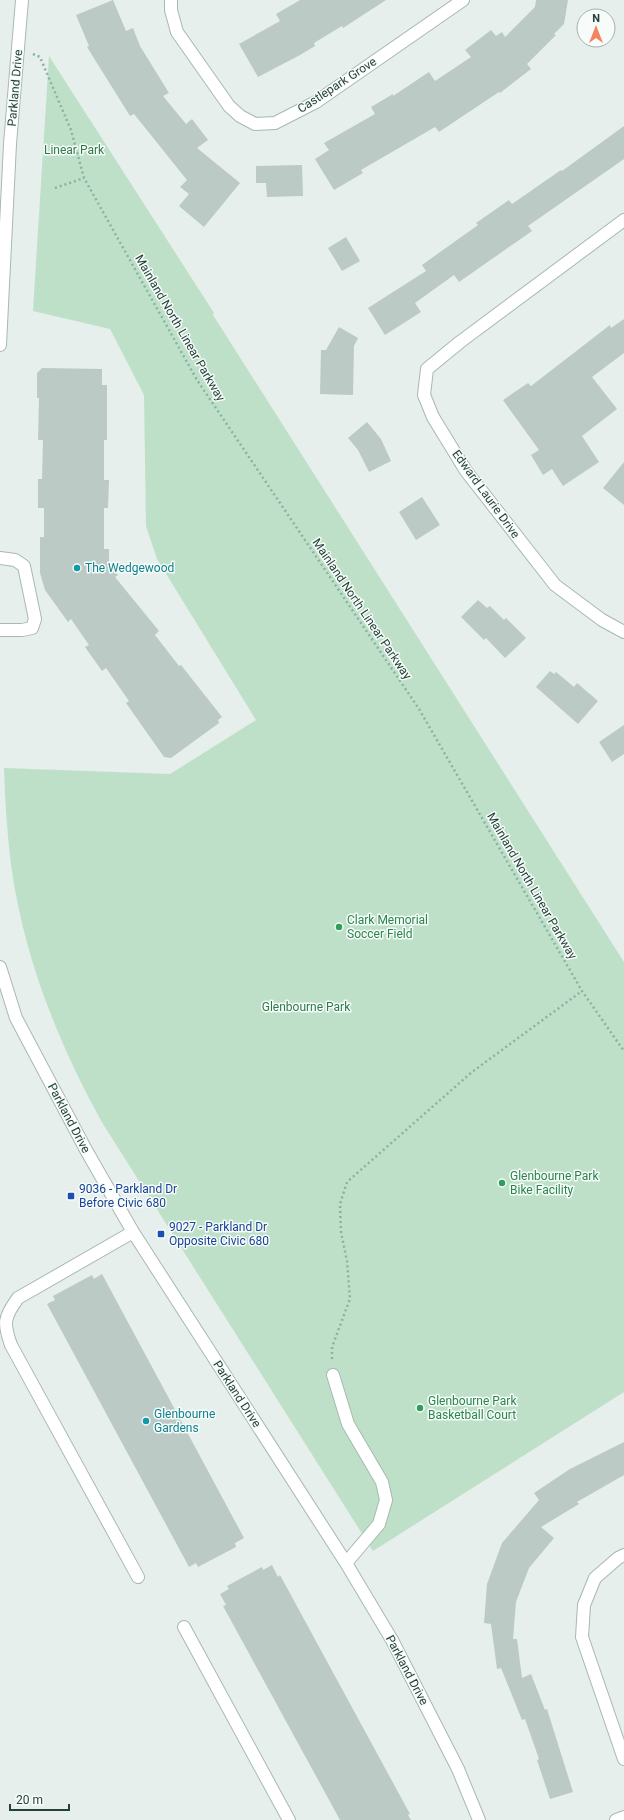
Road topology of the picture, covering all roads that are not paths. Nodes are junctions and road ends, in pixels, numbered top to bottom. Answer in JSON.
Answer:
{"nodes":[{"id":1,"x":22,"y":0,"type":"edge"},
{"id":2,"x":171,"y":0,"type":"edge"},
{"id":3,"x":463,"y":0,"type":"edge"},
{"id":4,"x":624,"y":220,"type":"edge"},
{"id":5,"x":0,"y":345,"type":"edge"},
{"id":6,"x":0,"y":558,"type":"edge"},
{"id":7,"x":0,"y":630,"type":"edge"},
{"id":8,"x":624,"y":632,"type":"edge"},
{"id":9,"x":0,"y":967,"type":"edge"},
{"id":10,"x":133,"y":1232,"type":"junction"},
{"id":11,"x":333,"y":1375,"type":"road end"},
{"id":12,"x":624,"y":1555,"type":"edge"},
{"id":13,"x":346,"y":1563,"type":"junction"},
{"id":14,"x":138,"y":1576,"type":"dead end"},
{"id":15,"x":184,"y":1627,"type":"dead end"},
{"id":16,"x":624,"y":1759,"type":"edge"},
{"id":17,"x":624,"y":1817,"type":"edge"},
{"id":18,"x":289,"y":1820,"type":"edge"},
{"id":19,"x":479,"y":1820,"type":"edge"},
{"id":20,"x":616,"y":1820,"type":"edge"}],
"edges":[{"from":1,"to":5,"type":"street","name":"Parkland Drive"},
{"from":2,"to":3,"type":"street","name":"Castlepark Grove"},
{"from":4,"to":8,"type":"street","name":"Edward Laurie Drive"},
{"from":6,"to":7,"type":"street"},
{"from":9,"to":10,"type":"street","name":"Parkland Drive"},
{"from":10,"to":13,"type":"street","name":"Parkland Drive"},
{"from":10,"to":14,"type":"street"},
{"from":11,"to":13,"type":"street"},
{"from":12,"to":16,"type":"street"},
{"from":13,"to":19,"type":"street","name":"Parkland Drive"},
{"from":15,"to":18,"type":"street"},
{"from":17,"to":20,"type":"street"}]}
